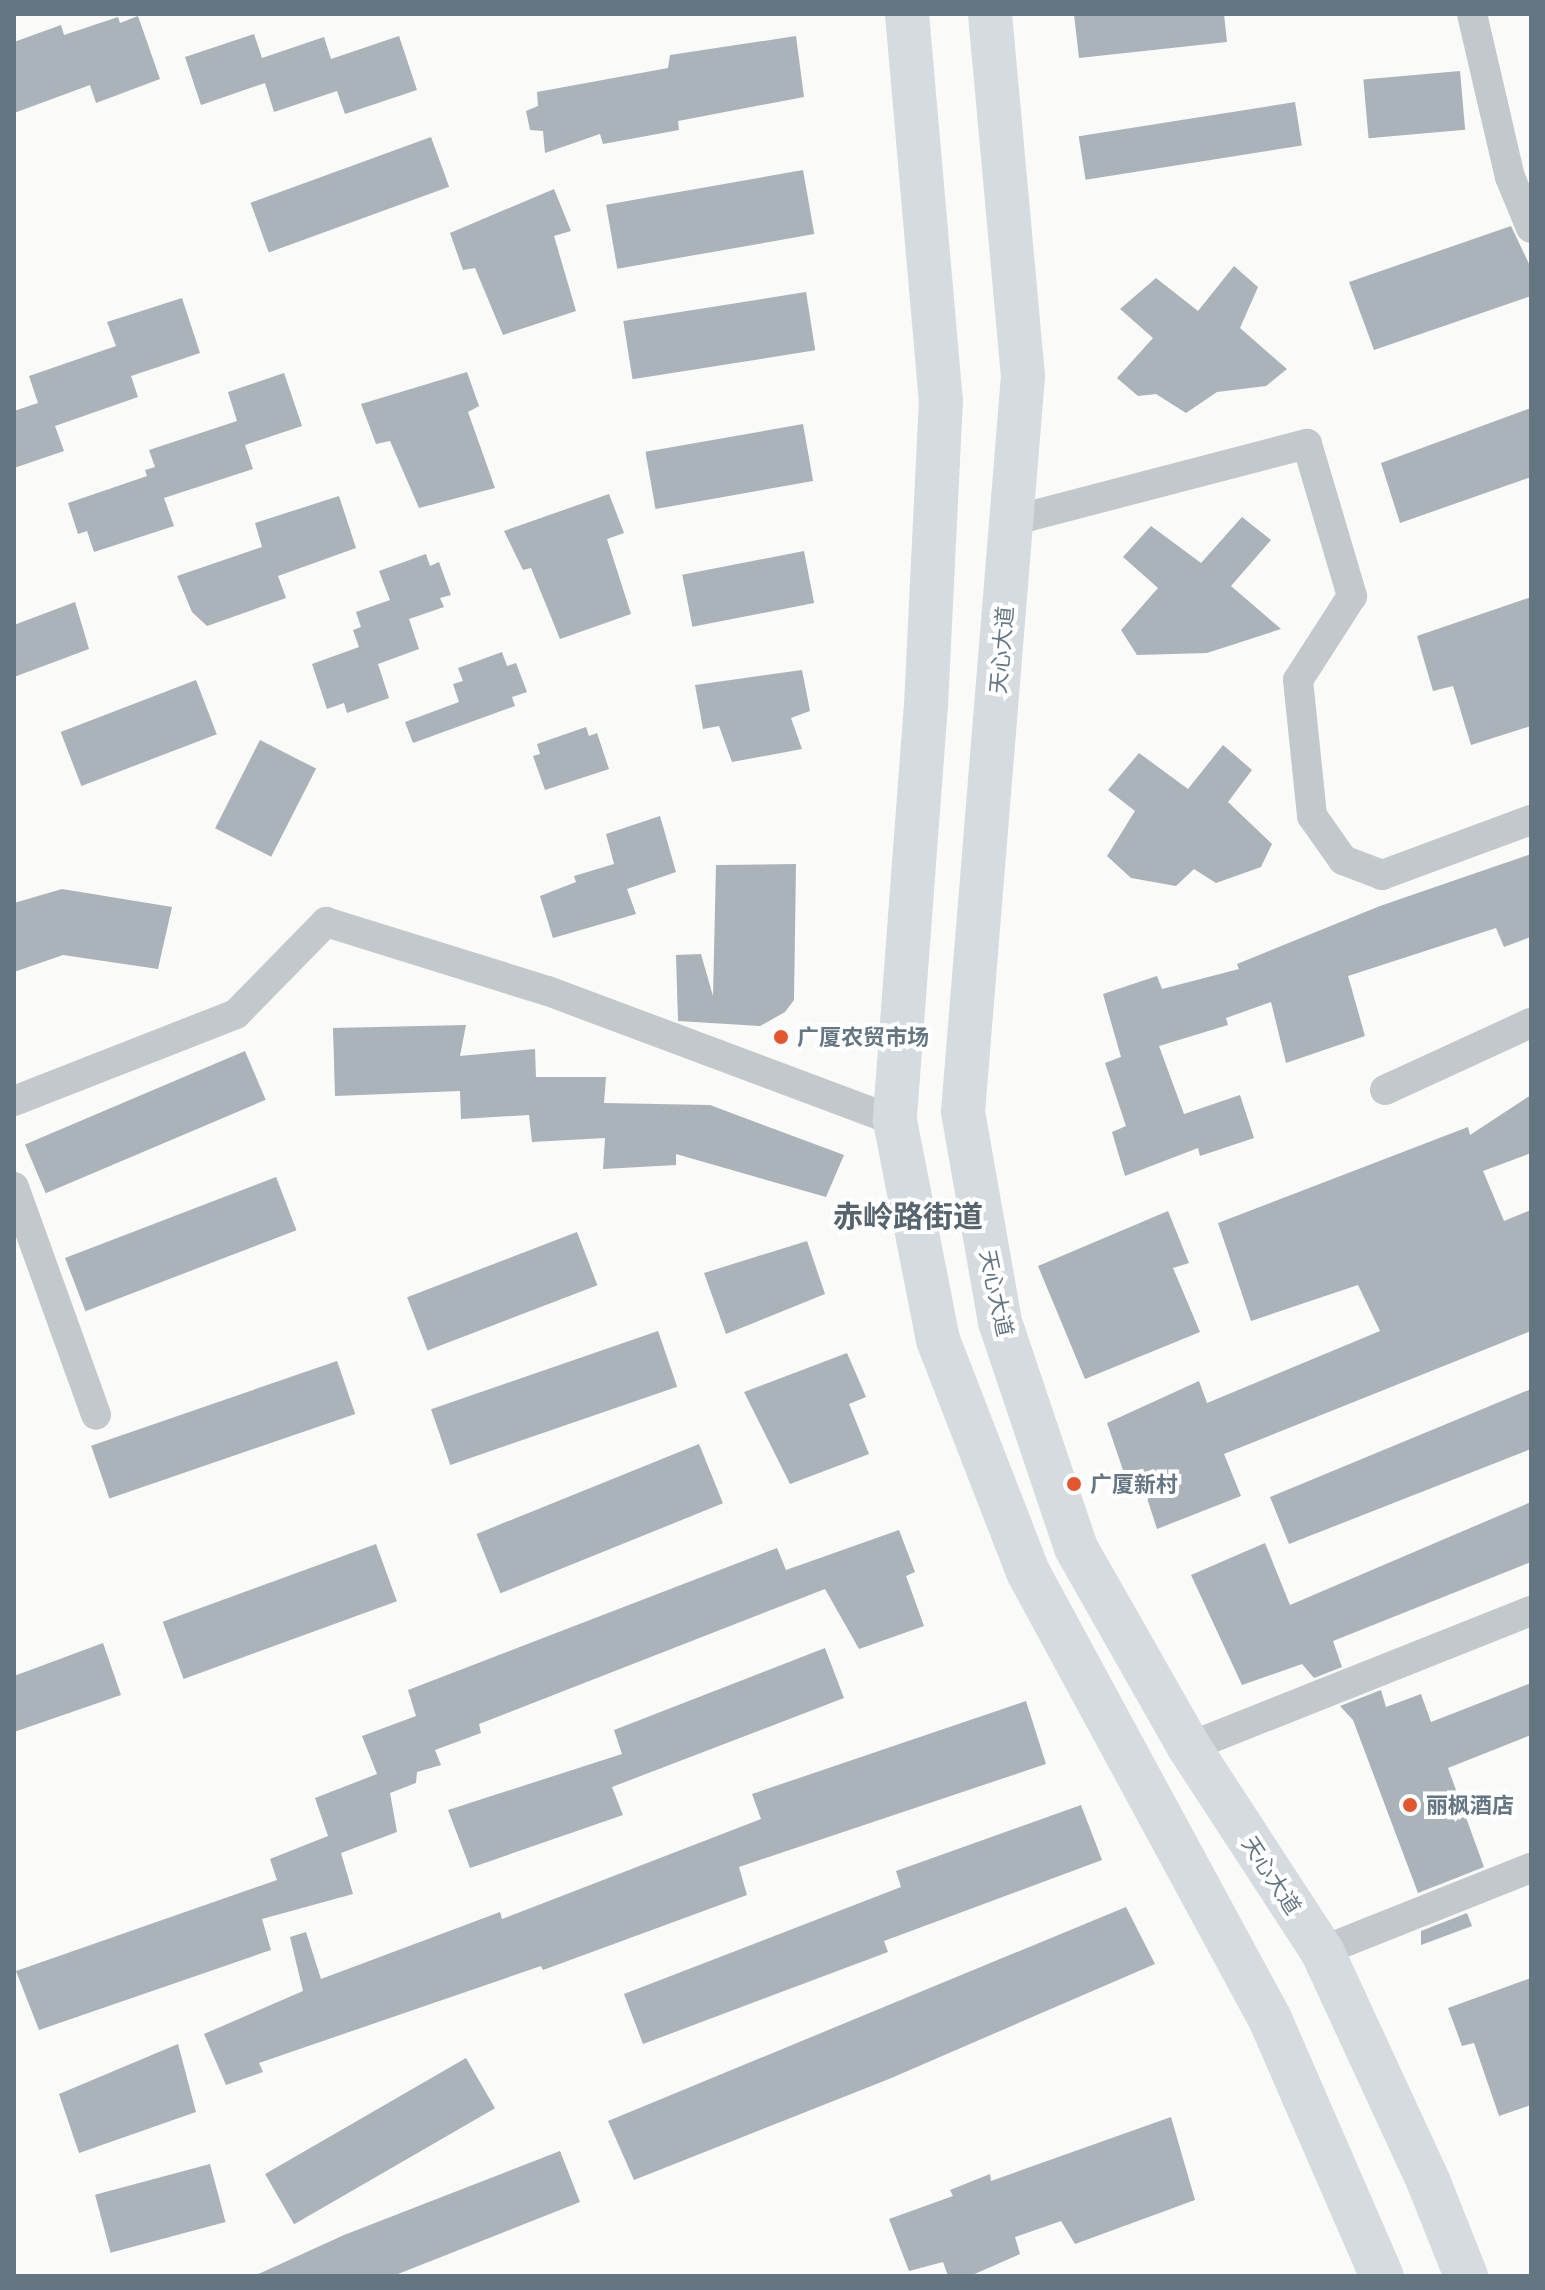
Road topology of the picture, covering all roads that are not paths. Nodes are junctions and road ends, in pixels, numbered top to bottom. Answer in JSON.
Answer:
{"nodes":[{"id":1,"x":907,"y":14,"type":"edge"},
{"id":2,"x":990,"y":14,"type":"edge"},
{"id":3,"x":1472,"y":14,"type":"edge"},
{"id":4,"x":1531,"y":228,"type":"edge"},
{"id":5,"x":1011,"y":521,"type":"junction"},
{"id":6,"x":1531,"y":820,"type":"edge"},
{"id":7,"x":1531,"y":1023,"type":"edge"},
{"id":8,"x":1385,"y":1090,"type":"dead end"},
{"id":9,"x":14,"y":1101,"type":"edge"},
{"id":10,"x":895,"y":1121,"type":"junction"},
{"id":11,"x":14,"y":1187,"type":"edge"},
{"id":12,"x":96,"y":1415,"type":"dead end"},
{"id":13,"x":1531,"y":1611,"type":"edge"},
{"id":14,"x":1189,"y":1747,"type":"junction"},
{"id":15,"x":1531,"y":1868,"type":"edge"},
{"id":16,"x":1322,"y":1951,"type":"junction"},
{"id":17,"x":1382,"y":2276,"type":"edge"},
{"id":18,"x":1466,"y":2276,"type":"edge"}],
"edges":[{"from":1,"to":10,"type":"main road"},
{"from":2,"to":5,"type":"main road","name":"天心大道"},
{"from":3,"to":4,"type":"street"},
{"from":5,"to":6,"type":"street"},
{"from":5,"to":14,"type":"main road","name":"天心大道"},
{"from":7,"to":8,"type":"street"},
{"from":9,"to":10,"type":"street"},
{"from":10,"to":17,"type":"main road"},
{"from":11,"to":12,"type":"street"},
{"from":13,"to":14,"type":"street"},
{"from":14,"to":16,"type":"main road","name":"天心大道"},
{"from":15,"to":16,"type":"street"},
{"from":16,"to":18,"type":"main road","name":"天心大道"}]}
